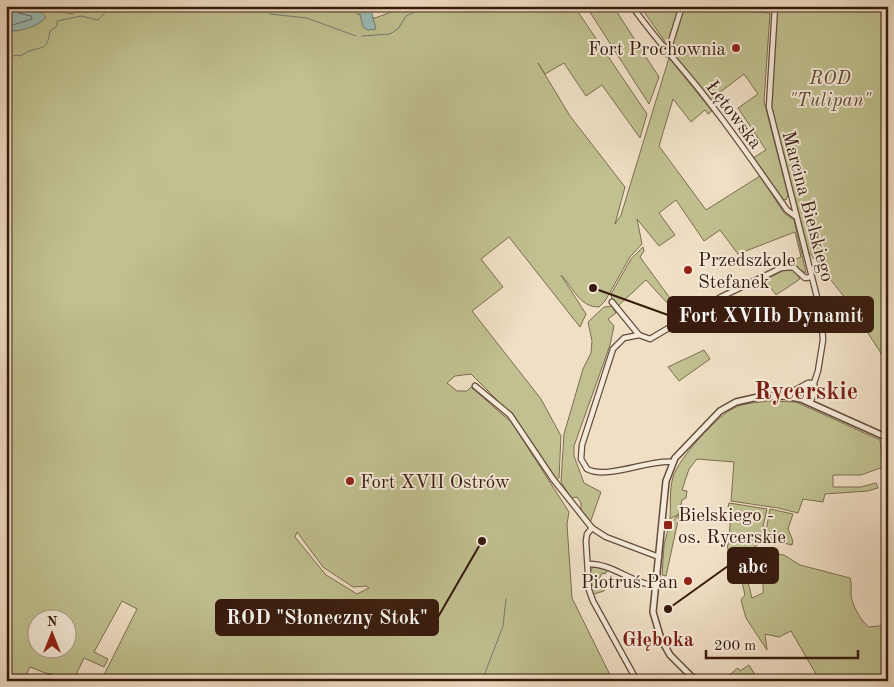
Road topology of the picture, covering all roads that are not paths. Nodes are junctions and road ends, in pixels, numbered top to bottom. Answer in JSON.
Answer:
{"nodes":[{"id":1,"x":632,"y":6,"type":"edge"},
{"id":2,"x":682,"y":6,"type":"edge"},
{"id":3,"x":775,"y":6,"type":"edge"},
{"id":4,"x":667,"y":54,"type":"junction"},
{"id":5,"x":796,"y":216,"type":"junction"},
{"id":6,"x":811,"y":277,"type":"junction"},
{"id":7,"x":612,"y":302,"type":"dead end"},
{"id":8,"x":639,"y":335,"type":"junction"},
{"id":9,"x":814,"y":383,"type":"junction"},
{"id":10,"x":475,"y":386,"type":"dead end"},
{"id":11,"x":799,"y":388,"type":"junction"},
{"id":12,"x":784,"y":396,"type":"junction"},
{"id":13,"x":801,"y":399,"type":"junction"},
{"id":14,"x":810,"y":404,"type":"junction"},
{"id":15,"x":888,"y":438,"type":"edge"},
{"id":16,"x":673,"y":462,"type":"junction"},
{"id":17,"x":592,"y":528,"type":"junction"},
{"id":18,"x":659,"y":557,"type":"junction"},
{"id":19,"x":588,"y":564,"type":"junction"},
{"id":20,"x":655,"y":586,"type":"junction"},
{"id":21,"x":637,"y":681,"type":"edge"},
{"id":22,"x":696,"y":681,"type":"edge"}],
"edges":[{"from":1,"to":4,"type":"street","name":"Łętowska"},
{"from":2,"to":4,"type":"street"},
{"from":3,"to":5,"type":"street","name":"Marcina Bielskiego"},
{"from":4,"to":5,"type":"street","name":"Łętowska"},
{"from":5,"to":6,"type":"street","name":"Marcina Bielskiego"},
{"from":6,"to":8,"type":"street"},
{"from":6,"to":9,"type":"street","name":"Marcina Bielskiego"},
{"from":7,"to":8,"type":"street"},
{"from":8,"to":16,"type":"street"},
{"from":9,"to":11,"type":"street"},
{"from":9,"to":14,"type":"street","name":"Marcina Bielskiego"},
{"from":10,"to":17,"type":"street"},
{"from":11,"to":12,"type":"street"},
{"from":11,"to":13,"type":"street"},
{"from":12,"to":13,"type":"street"},
{"from":12,"to":16,"type":"street"},
{"from":13,"to":14,"type":"street"},
{"from":14,"to":15,"type":"street"},
{"from":16,"to":18,"type":"street"},
{"from":17,"to":18,"type":"street"},
{"from":17,"to":19,"type":"street"},
{"from":18,"to":20,"type":"street"},
{"from":19,"to":20,"type":"street"},
{"from":19,"to":21,"type":"street"},
{"from":20,"to":22,"type":"street"}]}
